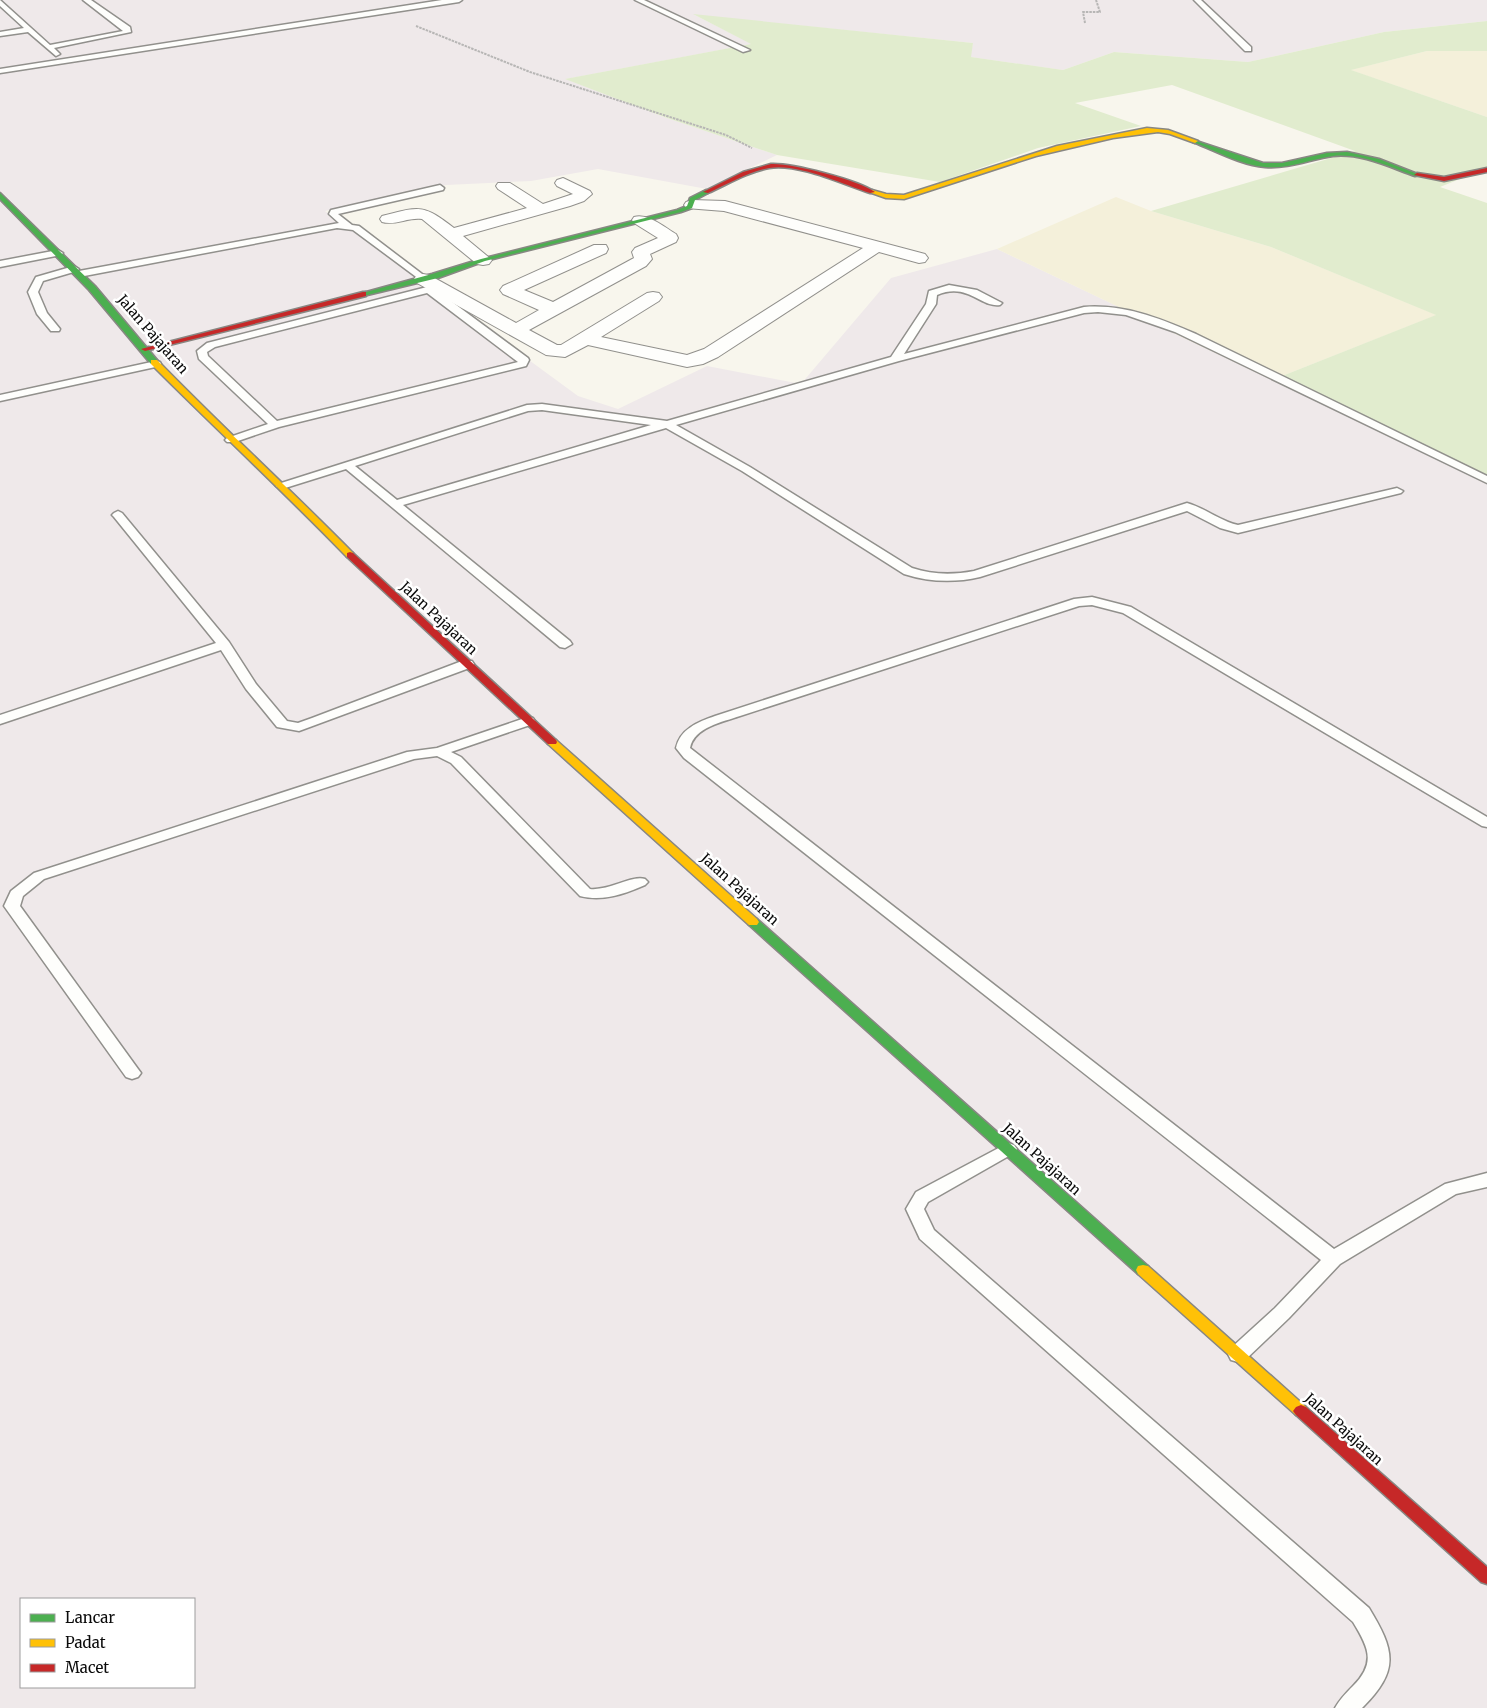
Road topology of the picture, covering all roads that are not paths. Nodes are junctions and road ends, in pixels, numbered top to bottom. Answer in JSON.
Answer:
{"nodes":[{"id":1,"x":98,"y":0,"type":"edge"},
{"id":2,"x":404,"y":0,"type":"edge"},
{"id":3,"x":459,"y":0,"type":"edge"},
{"id":4,"x":638,"y":0,"type":"edge"},
{"id":5,"x":1197,"y":0,"type":"edge"},
{"id":6,"x":87,"y":1,"type":"edge"},
{"id":7,"x":0,"y":2,"type":"edge"},
{"id":8,"x":411,"y":6,"type":"junction"},
{"id":9,"x":30,"y":30,"type":"junction"},
{"id":10,"x":0,"y":34,"type":"edge"},
{"id":11,"x":49,"y":48,"type":"junction"},
{"id":12,"x":1248,"y":49,"type":"dead end"},
{"id":13,"x":746,"y":50,"type":"dead end"},
{"id":14,"x":63,"y":61,"type":"junction"},
{"id":15,"x":0,"y":71,"type":"edge"},
{"id":16,"x":1487,"y":170,"type":"edge"},
{"id":17,"x":563,"y":183,"type":"dead end"},
{"id":18,"x":504,"y":186,"type":"dead end"},
{"id":19,"x":440,"y":188,"type":"dead end"},
{"id":20,"x":0,"y":195,"type":"edge"},
{"id":21,"x":692,"y":205,"type":"junction"},
{"id":22,"x":541,"y":210,"type":"junction"},
{"id":23,"x":388,"y":219,"type":"dead end"},
{"id":24,"x":640,"y":220,"type":"junction"},
{"id":25,"x":348,"y":225,"type":"junction"},
{"id":26,"x":452,"y":234,"type":"junction"},
{"id":27,"x":876,"y":248,"type":"junction"},
{"id":28,"x":600,"y":249,"type":"dead end"},
{"id":29,"x":58,"y":253,"type":"junction"},
{"id":30,"x":919,"y":258,"type":"dead end"},
{"id":31,"x":483,"y":260,"type":"junction"},
{"id":32,"x":0,"y":264,"type":"edge"},
{"id":33,"x":76,"y":272,"type":"junction"},
{"id":34,"x":423,"y":279,"type":"junction"},
{"id":35,"x":653,"y":297,"type":"dead end"},
{"id":36,"x":997,"y":303,"type":"dead end"},
{"id":37,"x":555,"y":310,"type":"junction"},
{"id":38,"x":55,"y":329,"type":"dead end"},
{"id":39,"x":516,"y":330,"type":"junction"},
{"id":40,"x":585,"y":339,"type":"junction"},
{"id":41,"x":145,"y":348,"type":"junction"},
{"id":42,"x":895,"y":359,"type":"junction"},
{"id":43,"x":156,"y":364,"type":"junction"},
{"id":44,"x":0,"y":398,"type":"edge"},
{"id":45,"x":667,"y":424,"type":"junction"},
{"id":46,"x":275,"y":425,"type":"junction"},
{"id":47,"x":231,"y":440,"type":"junction"},
{"id":48,"x":347,"y":465,"type":"junction"},
{"id":49,"x":1487,"y":480,"type":"edge"},
{"id":50,"x":282,"y":486,"type":"junction"},
{"id":51,"x":1397,"y":491,"type":"dead end"},
{"id":52,"x":395,"y":504,"type":"junction"},
{"id":53,"x":118,"y":515,"type":"dead end"},
{"id":54,"x":224,"y":644,"type":"junction"},
{"id":55,"x":565,"y":644,"type":"dead end"},
{"id":56,"x":467,"y":664,"type":"junction"},
{"id":57,"x":0,"y":720,"type":"edge"},
{"id":58,"x":528,"y":721,"type":"junction"},
{"id":59,"x":439,"y":752,"type":"junction"},
{"id":60,"x":1487,"y":823,"type":"edge"},
{"id":61,"x":640,"y":882,"type":"dead end"},
{"id":62,"x":132,"y":1073,"type":"dead end"},
{"id":63,"x":1008,"y":1149,"type":"junction"},
{"id":64,"x":1487,"y":1180,"type":"edge"},
{"id":65,"x":1333,"y":1259,"type":"junction"},
{"id":66,"x":1238,"y":1354,"type":"junction"},
{"id":67,"x":1487,"y":1577,"type":"edge"},
{"id":68,"x":1347,"y":1708,"type":"edge"}],
"edges":[{"from":1,"to":6,"type":"lane"},
{"from":2,"to":8,"type":"lane"},
{"from":3,"to":8,"type":"lane"},
{"from":4,"to":13,"type":"lane"},
{"from":5,"to":12,"type":"lane"},
{"from":6,"to":11,"type":"lane"},
{"from":7,"to":9,"type":"lane"},
{"from":8,"to":14,"type":"lane"},
{"from":9,"to":10,"type":"lane"},
{"from":9,"to":11,"type":"lane"},
{"from":11,"to":14,"type":"lane"},
{"from":14,"to":15,"type":"lane"},
{"from":16,"to":21,"type":"main road"},
{"from":17,"to":22,"type":"street"},
{"from":18,"to":22,"type":"street"},
{"from":19,"to":25,"type":"lane"},
{"from":20,"to":29,"type":"main road","name":"Jalan Pajajaran"},
{"from":21,"to":24,"type":"main road"},
{"from":21,"to":27,"type":"street"},
{"from":22,"to":26,"type":"street"},
{"from":23,"to":26,"type":"street"},
{"from":24,"to":31,"type":"main road"},
{"from":24,"to":37,"type":"street"},
{"from":25,"to":33,"type":"lane"},
{"from":25,"to":34,"type":"lane"},
{"from":26,"to":31,"type":"street"},
{"from":27,"to":30,"type":"street"},
{"from":27,"to":40,"type":"street"},
{"from":28,"to":37,"type":"street"},
{"from":29,"to":32,"type":"lane"},
{"from":29,"to":33,"type":"main road","name":"Jalan Pajajaran"},
{"from":31,"to":34,"type":"main road"},
{"from":33,"to":38,"type":"lane"},
{"from":33,"to":41,"type":"main road","name":"Jalan Pajajaran"},
{"from":34,"to":39,"type":"street"},
{"from":34,"to":41,"type":"main road"},
{"from":35,"to":40,"type":"street"},
{"from":36,"to":42,"type":"lane"},
{"from":37,"to":39,"type":"street"},
{"from":39,"to":40,"type":"street"},
{"from":41,"to":43,"type":"main road","name":"Jalan Pajajaran"},
{"from":42,"to":45,"type":"lane"},
{"from":42,"to":49,"type":"lane"},
{"from":43,"to":44,"type":"lane"},
{"from":43,"to":47,"type":"main road","name":"Jalan Pajajaran"},
{"from":45,"to":48,"type":"lane"},
{"from":45,"to":51,"type":"lane"},
{"from":45,"to":52,"type":"lane"},
{"from":46,"to":46,"type":"lane"},
{"from":46,"to":47,"type":"lane"},
{"from":47,"to":50,"type":"main road","name":"Jalan Pajajaran"},
{"from":48,"to":50,"type":"lane"},
{"from":48,"to":52,"type":"lane"},
{"from":50,"to":56,"type":"main road","name":"Jalan Pajajaran"},
{"from":52,"to":55,"type":"lane"},
{"from":53,"to":54,"type":"lane"},
{"from":54,"to":56,"type":"lane"},
{"from":54,"to":57,"type":"lane"},
{"from":56,"to":58,"type":"main road","name":"Jalan Pajajaran"},
{"from":58,"to":59,"type":"lane"},
{"from":58,"to":63,"type":"main road","name":"Jalan Pajajaran"},
{"from":59,"to":61,"type":"lane"},
{"from":59,"to":62,"type":"lane"},
{"from":60,"to":65,"type":"lane"},
{"from":63,"to":66,"type":"main road","name":"Jalan Pajajaran"},
{"from":63,"to":68,"type":"lane"},
{"from":64,"to":65,"type":"lane"},
{"from":65,"to":66,"type":"lane"},
{"from":66,"to":67,"type":"main road","name":"Jalan Pajajaran"}]}
